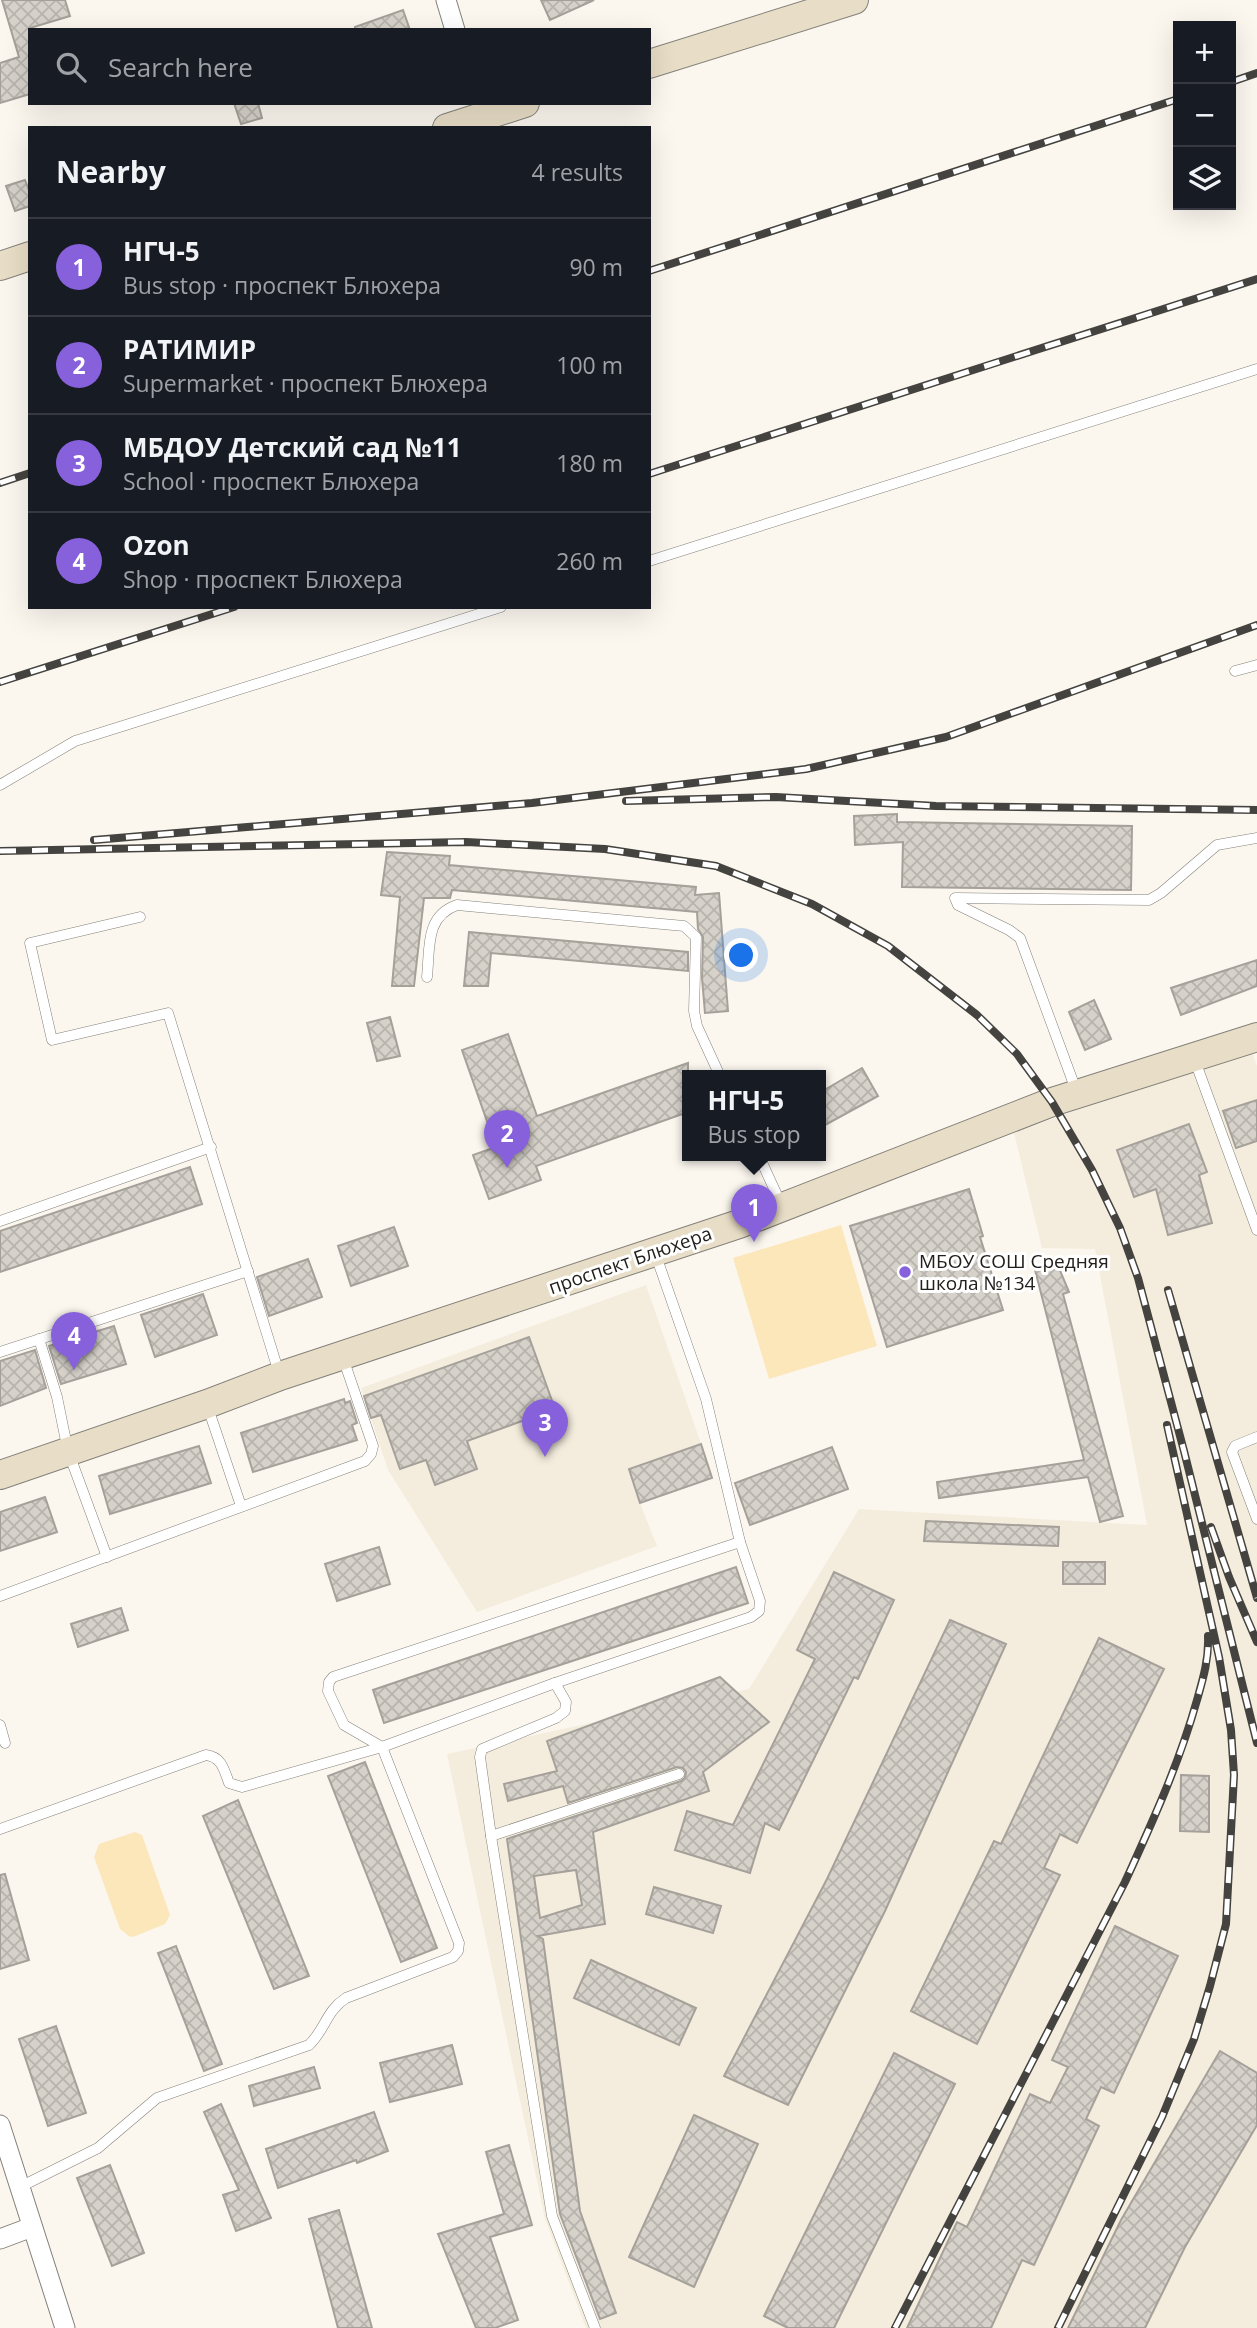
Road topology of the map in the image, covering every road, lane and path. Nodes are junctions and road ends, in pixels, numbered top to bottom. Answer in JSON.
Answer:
{"nodes":[{"id":1,"x":446,"y":0,"type":"edge"},
{"id":2,"x":854,"y":0,"type":"edge"},
{"id":3,"x":454,"y":28,"type":"edge"},
{"id":4,"x":651,"y":63,"type":"edge"},
{"id":5,"x":513,"y":105,"type":"edge"},
{"id":6,"x":480,"y":110,"type":"edge"},
{"id":7,"x":451,"y":126,"type":"edge"},
{"id":8,"x":28,"y":257,"type":"edge"},
{"id":9,"x":0,"y":266,"type":"edge"},
{"id":10,"x":1257,"y":369,"type":"edge"},
{"id":11,"x":651,"y":560,"type":"edge"},
{"id":12,"x":495,"y":609,"type":"edge"},
{"id":13,"x":1257,"y":665,"type":"edge"},
{"id":14,"x":1235,"y":671,"type":"dead end"},
{"id":15,"x":0,"y":785,"type":"edge"},
{"id":16,"x":1257,"y":838,"type":"edge"},
{"id":17,"x":140,"y":917,"type":"dead end"},
{"id":18,"x":427,"y":977,"type":"dead end"},
{"id":19,"x":1257,"y":1037,"type":"edge"},
{"id":20,"x":1194,"y":1057,"type":"junction"},
{"id":21,"x":717,"y":1070,"type":"edge"},
{"id":22,"x":1077,"y":1094,"type":"junction"},
{"id":23,"x":211,"y":1147,"type":"junction"},
{"id":24,"x":761,"y":1161,"type":"edge"},
{"id":25,"x":783,"y":1207,"type":"junction"},
{"id":26,"x":0,"y":1221,"type":"edge"},
{"id":27,"x":1257,"y":1230,"type":"edge"},
{"id":28,"x":654,"y":1252,"type":"junction"},
{"id":29,"x":248,"y":1271,"type":"junction"},
{"id":30,"x":39,"y":1339,"type":"junction"},
{"id":31,"x":0,"y":1352,"type":"edge"},
{"id":32,"x":343,"y":1357,"type":"junction"},
{"id":33,"x":280,"y":1377,"type":"junction"},
{"id":34,"x":207,"y":1404,"type":"junction"},
{"id":35,"x":1257,"y":1437,"type":"edge"},
{"id":36,"x":68,"y":1451,"type":"junction"},
{"id":37,"x":0,"y":1475,"type":"edge"},
{"id":38,"x":241,"y":1506,"type":"junction"},
{"id":39,"x":1257,"y":1519,"type":"edge"},
{"id":40,"x":740,"y":1542,"type":"junction"},
{"id":41,"x":107,"y":1557,"type":"junction"},
{"id":42,"x":0,"y":1596,"type":"edge"},
{"id":43,"x":555,"y":1683,"type":"junction"},
{"id":44,"x":0,"y":1726,"type":"edge"},
{"id":45,"x":5,"y":1744,"type":"dead end"},
{"id":46,"x":382,"y":1747,"type":"junction"},
{"id":47,"x":679,"y":1774,"type":"dead end"},
{"id":48,"x":0,"y":1829,"type":"edge"},
{"id":49,"x":491,"y":1836,"type":"junction"},
{"id":50,"x":0,"y":2125,"type":"edge"},
{"id":51,"x":20,"y":2188,"type":"junction"},
{"id":52,"x":32,"y":2227,"type":"junction"},
{"id":53,"x":0,"y":2239,"type":"edge"},
{"id":54,"x":65,"y":2328,"type":"edge"},
{"id":55,"x":595,"y":2328,"type":"edge"}],
"edges":[{"from":1,"to":3,"type":"street"},
{"from":2,"to":4,"type":"street"},
{"from":5,"to":6,"type":"street"},
{"from":6,"to":7,"type":"street"},
{"from":8,"to":9,"type":"street"},
{"from":10,"to":11,"type":"lane"},
{"from":12,"to":15,"type":"lane"},
{"from":13,"to":14,"type":"lane"},
{"from":16,"to":22,"type":"lane"},
{"from":17,"to":23,"type":"lane"},
{"from":18,"to":21,"type":"lane"},
{"from":19,"to":20,"type":"street","name":"проспект Блюхера"},
{"from":20,"to":22,"type":"street","name":"проспект Блюхера"},
{"from":20,"to":27,"type":"lane"},
{"from":22,"to":25,"type":"street","name":"проспект Блюхера"},
{"from":23,"to":26,"type":"lane"},
{"from":23,"to":29,"type":"lane"},
{"from":24,"to":25,"type":"lane"},
{"from":25,"to":28,"type":"street","name":"проспект Блюхера"},
{"from":28,"to":32,"type":"street","name":"проспект Блюхера"},
{"from":28,"to":40,"type":"lane"},
{"from":29,"to":30,"type":"lane"},
{"from":29,"to":33,"type":"lane"},
{"from":30,"to":31,"type":"lane"},
{"from":30,"to":36,"type":"lane"},
{"from":32,"to":33,"type":"street","name":"проспект Блюхера"},
{"from":32,"to":38,"type":"lane"},
{"from":33,"to":34,"type":"street","name":"проспект Блюхера"},
{"from":34,"to":36,"type":"street","name":"проспект Блюхера"},
{"from":34,"to":38,"type":"lane"},
{"from":35,"to":39,"type":"lane"},
{"from":36,"to":37,"type":"street","name":"проспект Блюхера"},
{"from":36,"to":41,"type":"lane"},
{"from":38,"to":41,"type":"lane"},
{"from":40,"to":43,"type":"lane"},
{"from":40,"to":46,"type":"lane"},
{"from":41,"to":42,"type":"lane"},
{"from":43,"to":46,"type":"lane"},
{"from":43,"to":49,"type":"lane"},
{"from":44,"to":45,"type":"lane"},
{"from":46,"to":48,"type":"lane"},
{"from":46,"to":51,"type":"lane"},
{"from":47,"to":49,"type":"lane"},
{"from":49,"to":55,"type":"lane"},
{"from":50,"to":51,"type":"street"},
{"from":51,"to":52,"type":"street"},
{"from":52,"to":53,"type":"street"},
{"from":52,"to":54,"type":"street"}]}
